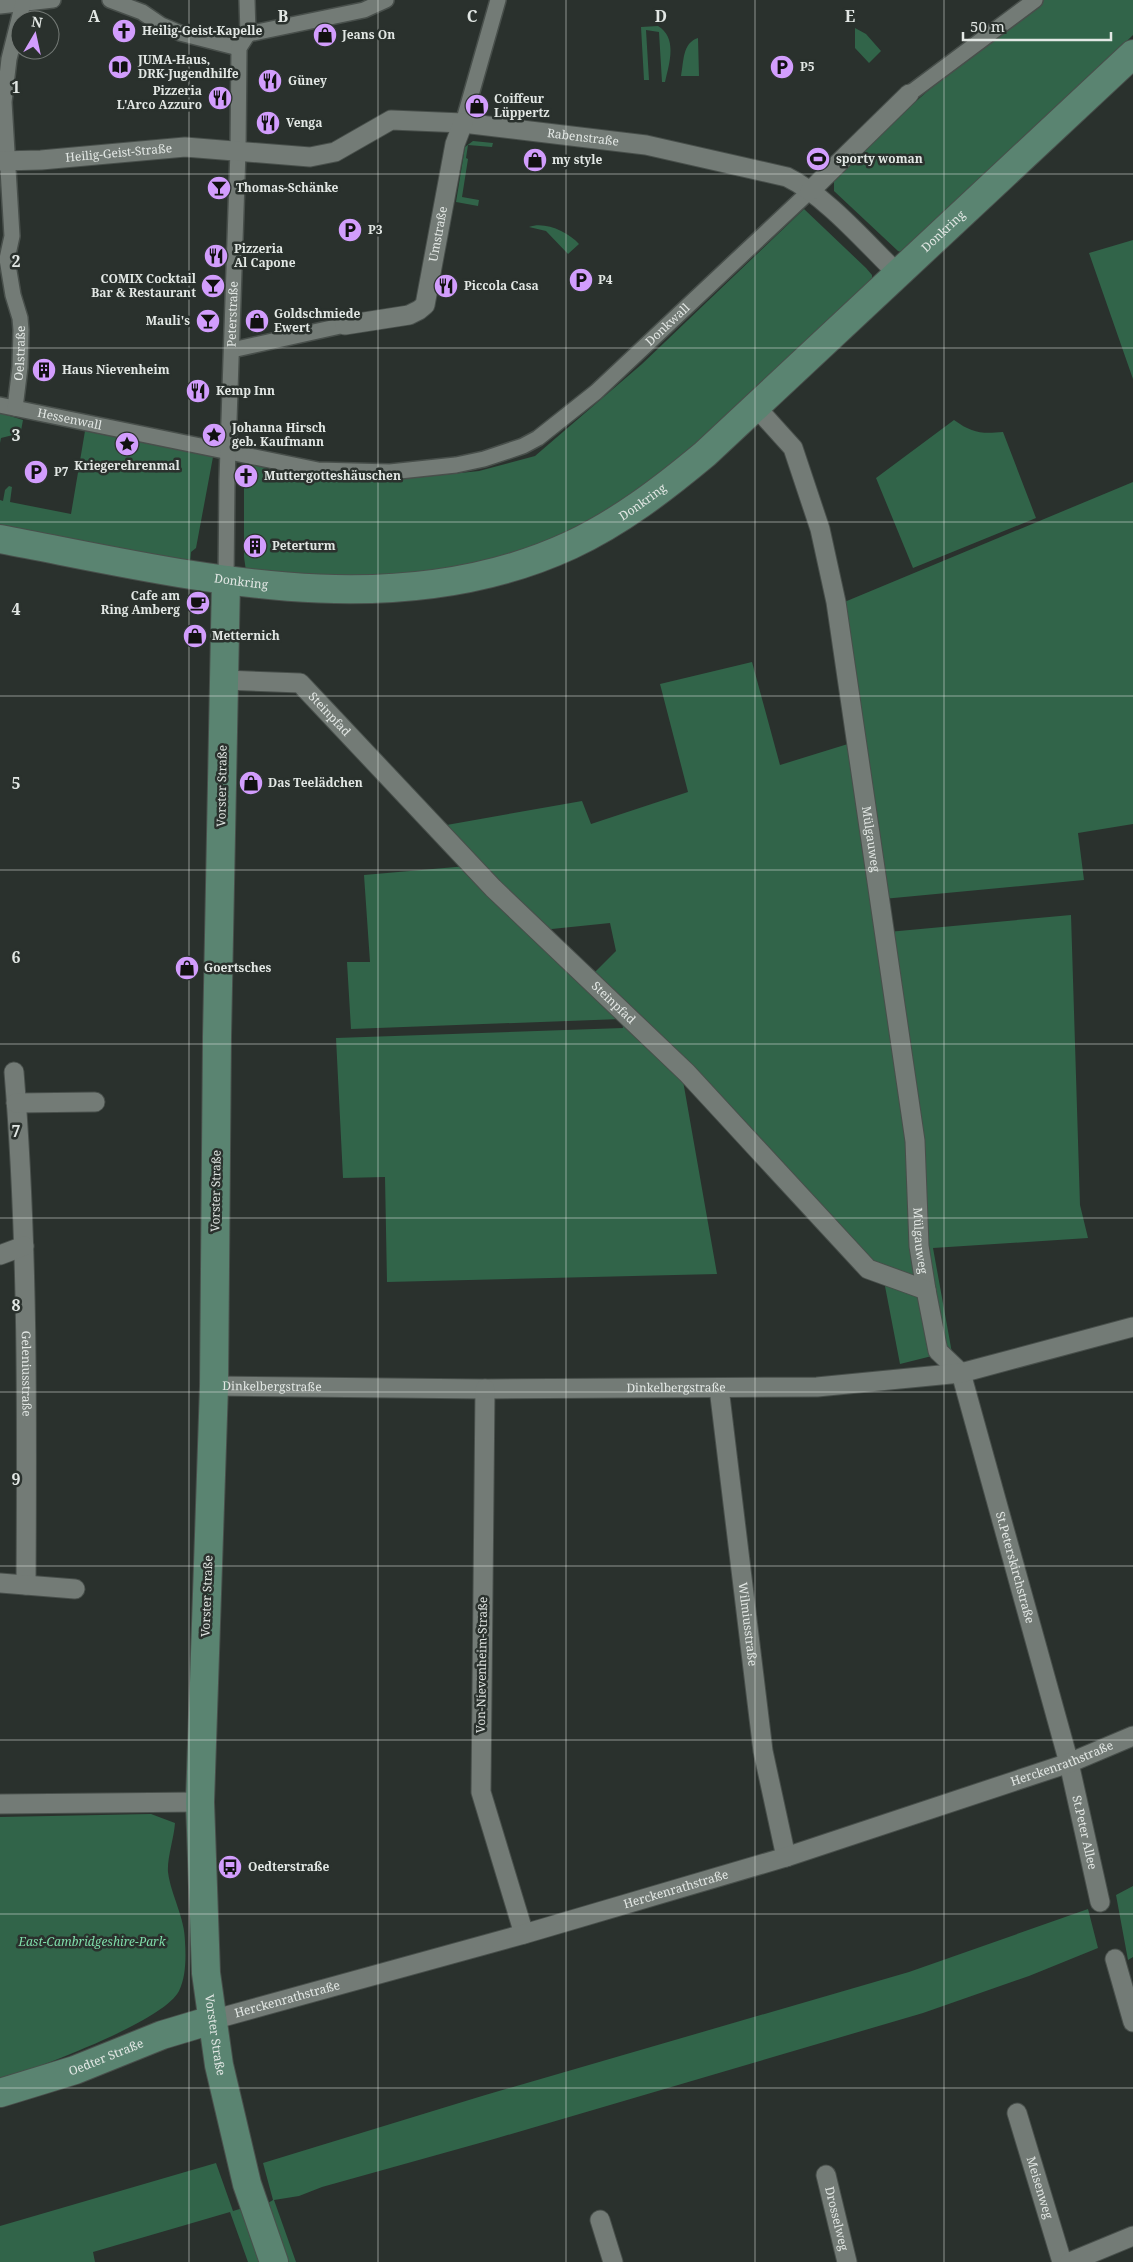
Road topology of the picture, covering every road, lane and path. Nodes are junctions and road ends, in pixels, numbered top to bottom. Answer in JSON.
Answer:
{"nodes":[{"id":1,"x":53,"y":0,"type":"edge"},
{"id":2,"x":110,"y":0,"type":"edge"},
{"id":3,"x":247,"y":0,"type":"edge"},
{"id":4,"x":386,"y":0,"type":"edge"},
{"id":5,"x":498,"y":0,"type":"edge"},
{"id":6,"x":1035,"y":0,"type":"edge"},
{"id":7,"x":23,"y":3,"type":"junction"},
{"id":8,"x":0,"y":6,"type":"edge"},
{"id":9,"x":248,"y":34,"type":"junction"},
{"id":10,"x":239,"y":48,"type":"junction"},
{"id":11,"x":1133,"y":54,"type":"edge"},
{"id":12,"x":909,"y":94,"type":"joint"},
{"id":13,"x":463,"y":123,"type":"junction"},
{"id":14,"x":238,"y":150,"type":"junction"},
{"id":15,"x":3,"y":161,"type":"edge"},
{"id":16,"x":810,"y":191,"type":"junction"},
{"id":17,"x":897,"y":273,"type":"junction"},
{"id":18,"x":345,"y":326,"type":"joint"},
{"id":19,"x":232,"y":350,"type":"junction"},
{"id":20,"x":7,"y":406,"type":"edge"},
{"id":21,"x":756,"y":407,"type":"junction"},
{"id":22,"x":228,"y":453,"type":"junction"},
{"id":23,"x":0,"y":539,"type":"edge"},
{"id":24,"x":226,"y":580,"type":"junction"},
{"id":25,"x":224,"y":680,"type":"junction"},
{"id":26,"x":14,"y":1072,"type":"dead end"},
{"id":27,"x":95,"y":1102,"type":"dead end"},
{"id":28,"x":16,"y":1103,"type":"junction"},
{"id":29,"x":24,"y":1246,"type":"junction"},
{"id":30,"x":0,"y":1255,"type":"edge"},
{"id":31,"x":926,"y":1290,"type":"junction"},
{"id":32,"x":1133,"y":1327,"type":"edge"},
{"id":33,"x":961,"y":1373,"type":"junction"},
{"id":34,"x":214,"y":1386,"type":"junction"},
{"id":35,"x":719,"y":1388,"type":"junction"},
{"id":36,"x":485,"y":1389,"type":"junction"},
{"id":37,"x":0,"y":1583,"type":"edge"},
{"id":38,"x":26,"y":1585,"type":"junction"},
{"id":39,"x":75,"y":1589,"type":"dead end"},
{"id":40,"x":1133,"y":1736,"type":"edge"},
{"id":41,"x":1069,"y":1763,"type":"junction"},
{"id":42,"x":200,"y":1802,"type":"junction"},
{"id":43,"x":0,"y":1804,"type":"edge"},
{"id":44,"x":786,"y":1857,"type":"junction"},
{"id":45,"x":1100,"y":1902,"type":"dead end"},
{"id":46,"x":524,"y":1934,"type":"junction"},
{"id":47,"x":1115,"y":1959,"type":"dead end"},
{"id":48,"x":212,"y":2020,"type":"junction"},
{"id":49,"x":1133,"y":2022,"type":"edge"},
{"id":50,"x":0,"y":2093,"type":"edge"},
{"id":51,"x":1016,"y":2112,"type":"dead end"},
{"id":52,"x":826,"y":2175,"type":"dead end"},
{"id":53,"x":600,"y":2220,"type":"dead end"},
{"id":54,"x":1133,"y":2236,"type":"edge"},
{"id":55,"x":274,"y":2262,"type":"edge"},
{"id":56,"x":613,"y":2262,"type":"edge"},
{"id":57,"x":847,"y":2262,"type":"edge"},
{"id":58,"x":1062,"y":2262,"type":"edge"},
{"id":59,"x":1070,"y":2262,"type":"edge"}],
"edges":[{"from":1,"to":7,"type":"street"},
{"from":2,"to":10,"type":"street"},
{"from":3,"to":9,"type":"street"},
{"from":4,"to":9,"type":"street"},
{"from":5,"to":13,"type":"street","name":"Umstraße"},
{"from":6,"to":12,"type":"street","name":"Donkwall"},
{"from":7,"to":8,"type":"street"},
{"from":7,"to":15,"type":"street","name":"Oelstraße"},
{"from":9,"to":10,"type":"street"},
{"from":10,"to":14,"type":"street","name":"Peterstraße"},
{"from":11,"to":17,"type":"main road","name":"Donkring"},
{"from":12,"to":16,"type":"street","name":"Donkwall"},
{"from":13,"to":14,"type":"street","name":"Rabenstraße"},
{"from":13,"to":16,"type":"street","name":"Rabenstraße"},
{"from":13,"to":18,"type":"street","name":"Umstraße"},
{"from":14,"to":15,"type":"street","name":"Heilig-Geist-Straße"},
{"from":14,"to":19,"type":"street","name":"Peterstraße"},
{"from":15,"to":20,"type":"street","name":"Oelstraße"},
{"from":16,"to":17,"type":"street","name":"Rabenstraße"},
{"from":16,"to":22,"type":"street","name":"Donkwall"},
{"from":17,"to":21,"type":"main road","name":"Donkring"},
{"from":18,"to":19,"type":"street","name":"Umstraße"},
{"from":19,"to":22,"type":"street","name":"Peterstraße"},
{"from":20,"to":22,"type":"street","name":"Hessenwall"},
{"from":21,"to":24,"type":"main road","name":"Donkring"},
{"from":21,"to":31,"type":"street","name":"Mülgauweg"},
{"from":22,"to":24,"type":"street","name":"Peterstraße"},
{"from":23,"to":24,"type":"main road","name":"Donkring"},
{"from":24,"to":25,"type":"main road","name":"Vorster Straße"},
{"from":25,"to":31,"type":"street","name":"Steinpfad"},
{"from":25,"to":34,"type":"main road","name":"Vorster Straße"},
{"from":26,"to":28,"type":"street","name":"Geleniusstraße"},
{"from":27,"to":28,"type":"street"},
{"from":28,"to":29,"type":"street","name":"Geleniusstraße"},
{"from":29,"to":30,"type":"street"},
{"from":29,"to":38,"type":"street","name":"Geleniusstraße"},
{"from":31,"to":33,"type":"street"},
{"from":32,"to":33,"type":"street","name":"Dinkelbergstraße"},
{"from":33,"to":35,"type":"street","name":"Dinkelbergstraße"},
{"from":33,"to":41,"type":"street","name":"St.Peterskirchstraße"},
{"from":34,"to":36,"type":"street","name":"Dinkelbergstraße"},
{"from":34,"to":42,"type":"main road","name":"Vorster Straße"},
{"from":35,"to":36,"type":"street","name":"Dinkelbergstraße"},
{"from":35,"to":44,"type":"street","name":"Wilmiusstraße"},
{"from":36,"to":46,"type":"street","name":"Von-Nievenheim-Straße"},
{"from":37,"to":38,"type":"street"},
{"from":38,"to":39,"type":"street"},
{"from":40,"to":41,"type":"street","name":"Herckenrathstraße"},
{"from":41,"to":44,"type":"street","name":"Herckenrathstraße"},
{"from":41,"to":45,"type":"street","name":"St.Peter Allee"},
{"from":42,"to":43,"type":"street"},
{"from":42,"to":48,"type":"main road","name":"Vorster Straße"},
{"from":44,"to":46,"type":"street","name":"Herckenrathstraße"},
{"from":46,"to":48,"type":"street","name":"Herckenrathstraße"},
{"from":47,"to":49,"type":"street"},
{"from":48,"to":50,"type":"main road","name":"Oedter Straße"},
{"from":48,"to":55,"type":"main road","name":"Vorster Straße"},
{"from":51,"to":58,"type":"street","name":"Meisenweg"},
{"from":52,"to":57,"type":"street","name":"Drosselweg"},
{"from":53,"to":56,"type":"street"},
{"from":54,"to":59,"type":"street"}]}
